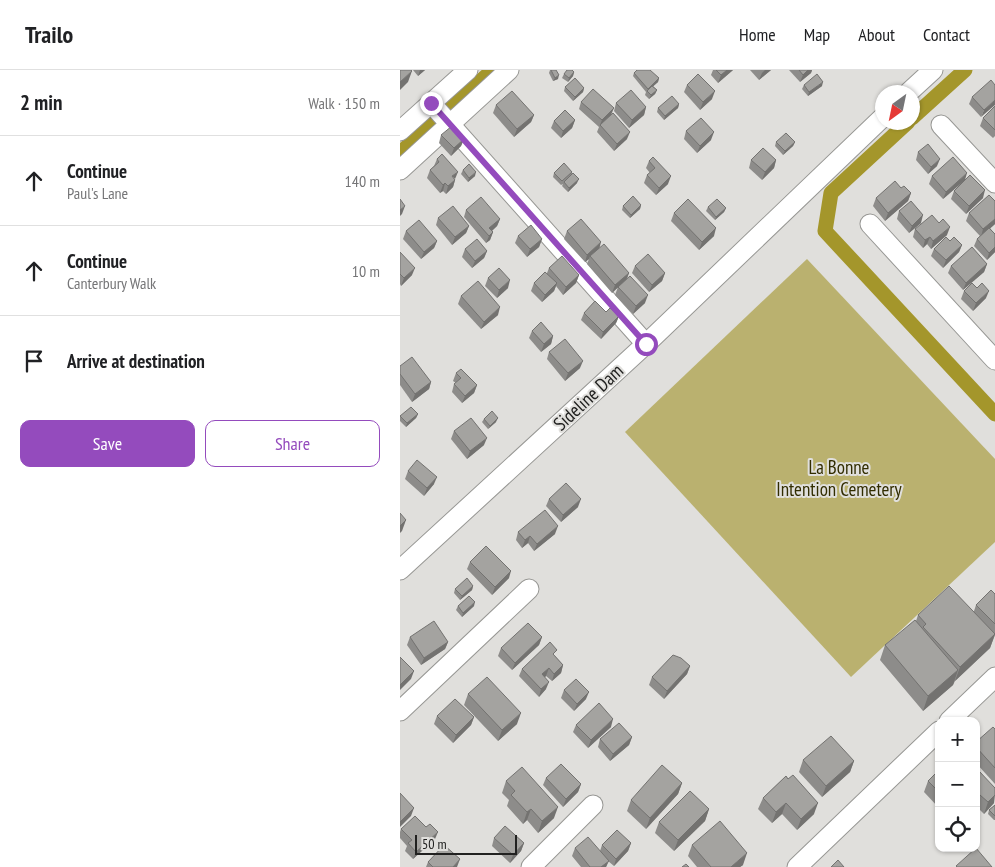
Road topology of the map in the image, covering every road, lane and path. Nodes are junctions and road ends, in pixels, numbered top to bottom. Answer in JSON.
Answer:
{"nodes":[{"id":1,"x":509,"y":70,"type":"edge"},
{"id":2,"x":933,"y":70,"type":"edge"},
{"id":3,"x":462,"y":72,"type":"edge"},
{"id":4,"x":917,"y":85,"type":"edge"},
{"id":5,"x":442,"y":115,"type":"junction"},
{"id":6,"x":875,"y":125,"type":"edge"},
{"id":7,"x":941,"y":125,"type":"dead end"},
{"id":8,"x":400,"y":131,"type":"edge"},
{"id":9,"x":400,"y":170,"type":"edge"},
{"id":10,"x":995,"y":184,"type":"edge"},
{"id":11,"x":870,"y":224,"type":"dead end"},
{"id":12,"x":646,"y":344,"type":"junction"},
{"id":13,"x":995,"y":360,"type":"edge"},
{"id":14,"x":400,"y":570,"type":"edge"},
{"id":15,"x":528,"y":589,"type":"dead end"},
{"id":16,"x":995,"y":677,"type":"edge"},
{"id":17,"x":400,"y":712,"type":"edge"},
{"id":18,"x":953,"y":717,"type":"edge"},
{"id":19,"x":935,"y":735,"type":"edge"},
{"id":20,"x":593,"y":805,"type":"dead end"},
{"id":21,"x":531,"y":867,"type":"edge"},
{"id":22,"x":797,"y":867,"type":"edge"}],
"edges":[{"from":1,"to":5,"type":"street"},
{"from":2,"to":4,"type":"street"},
{"from":3,"to":5,"type":"street"},
{"from":5,"to":8,"type":"street"},
{"from":5,"to":9,"type":"street"},
{"from":5,"to":12,"type":"street"},
{"from":6,"to":12,"type":"street","name":"Sideline Dam"},
{"from":7,"to":10,"type":"street"},
{"from":11,"to":13,"type":"street"},
{"from":12,"to":14,"type":"street","name":"Sideline Dam"},
{"from":15,"to":17,"type":"street"},
{"from":16,"to":18,"type":"street"},
{"from":19,"to":22,"type":"street"},
{"from":20,"to":21,"type":"street"}]}
